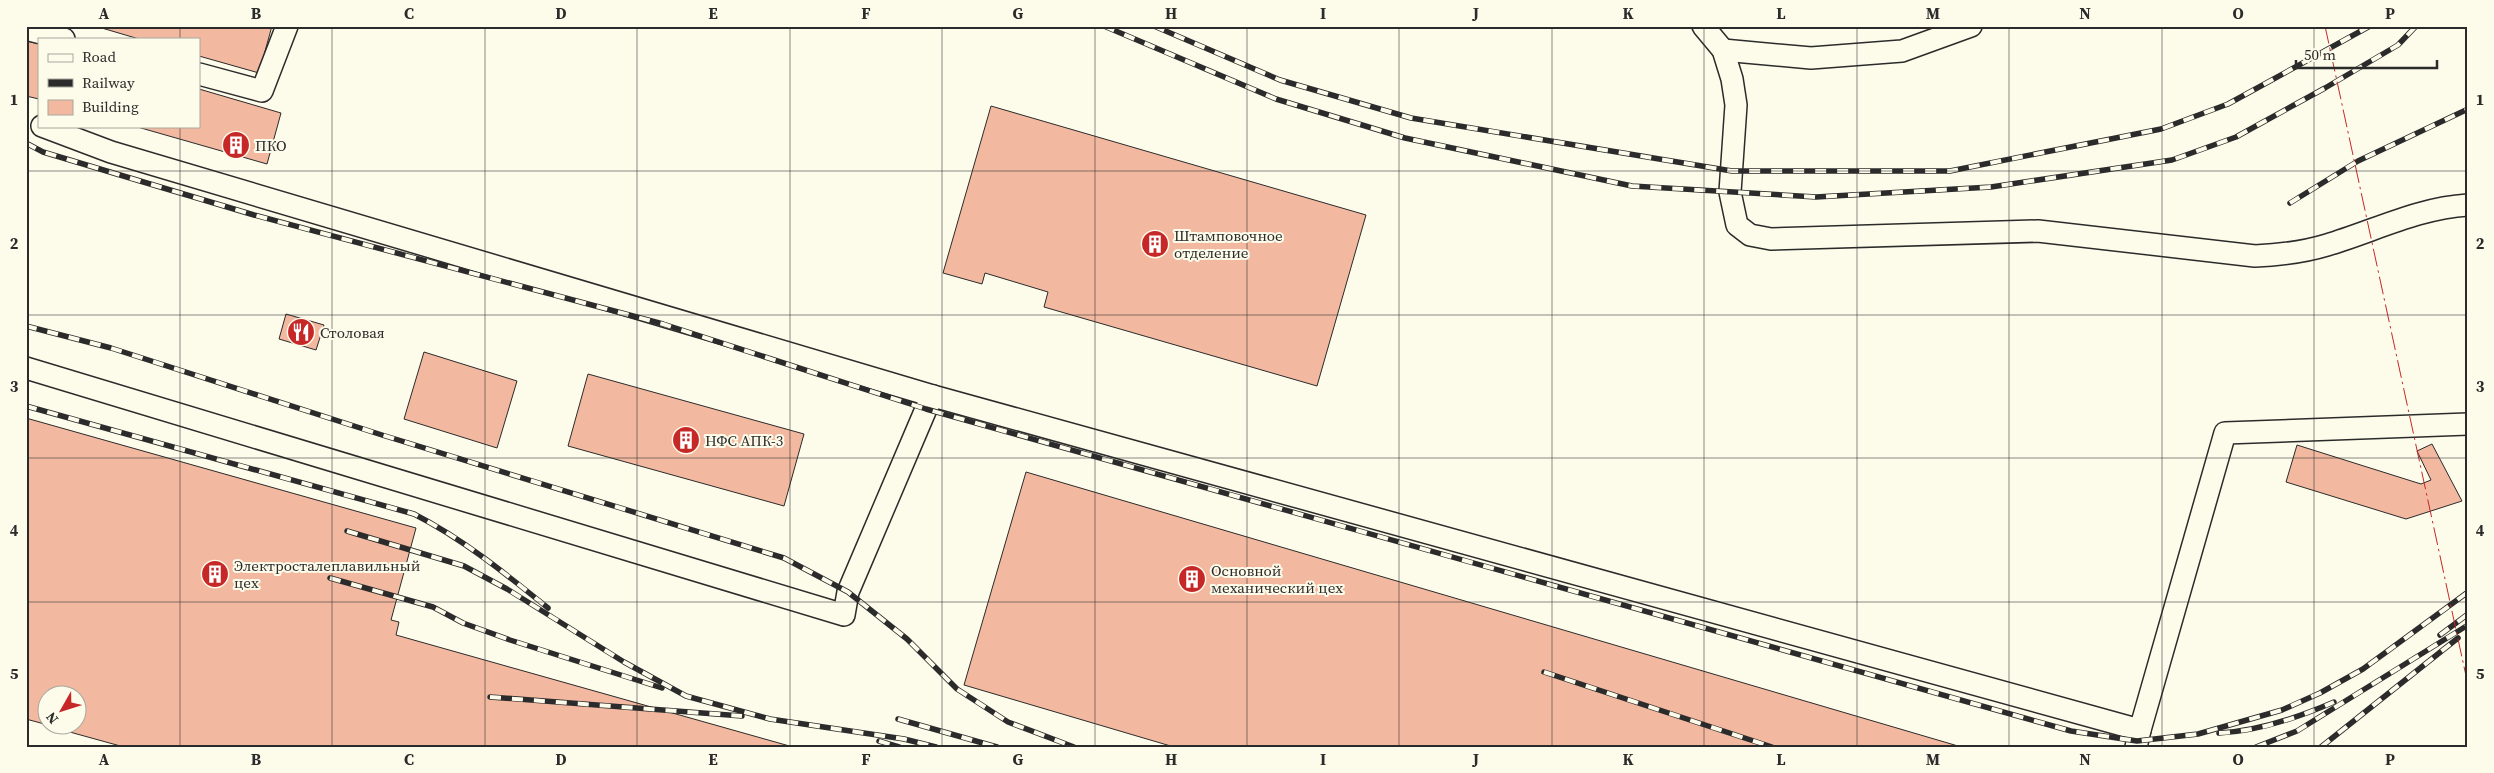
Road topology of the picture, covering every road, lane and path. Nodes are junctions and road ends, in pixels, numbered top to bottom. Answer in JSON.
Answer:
{"nodes":[{"id":1,"x":287,"y":26,"type":"edge"},
{"id":2,"x":1704,"y":26,"type":"edge"},
{"id":3,"x":1972,"y":26,"type":"edge"},
{"id":4,"x":26,"y":29,"type":"edge"},
{"id":5,"x":60,"y":38,"type":"edge"},
{"id":6,"x":1722,"y":50,"type":"junction"},
{"id":7,"x":200,"y":74,"type":"edge"},
{"id":8,"x":26,"y":120,"type":"edge"},
{"id":9,"x":38,"y":125,"type":"edge"},
{"id":10,"x":47,"y":128,"type":"edge"},
{"id":11,"x":2468,"y":205,"type":"edge"},
{"id":12,"x":26,"y":368,"type":"edge"},
{"id":13,"x":933,"y":396,"type":"junction"},
{"id":14,"x":2468,"y":424,"type":"edge"},
{"id":15,"x":2138,"y":738,"type":"edge"}],
"edges":[{"from":1,"to":7,"type":"lane"},
{"from":2,"to":6,"type":"lane"},
{"from":3,"to":6,"type":"lane"},
{"from":4,"to":5,"type":"lane"},
{"from":6,"to":11,"type":"lane"},
{"from":8,"to":9,"type":"lane"},
{"from":10,"to":13,"type":"lane"},
{"from":12,"to":13,"type":"lane"},
{"from":13,"to":15,"type":"lane"},
{"from":14,"to":15,"type":"lane"}]}
